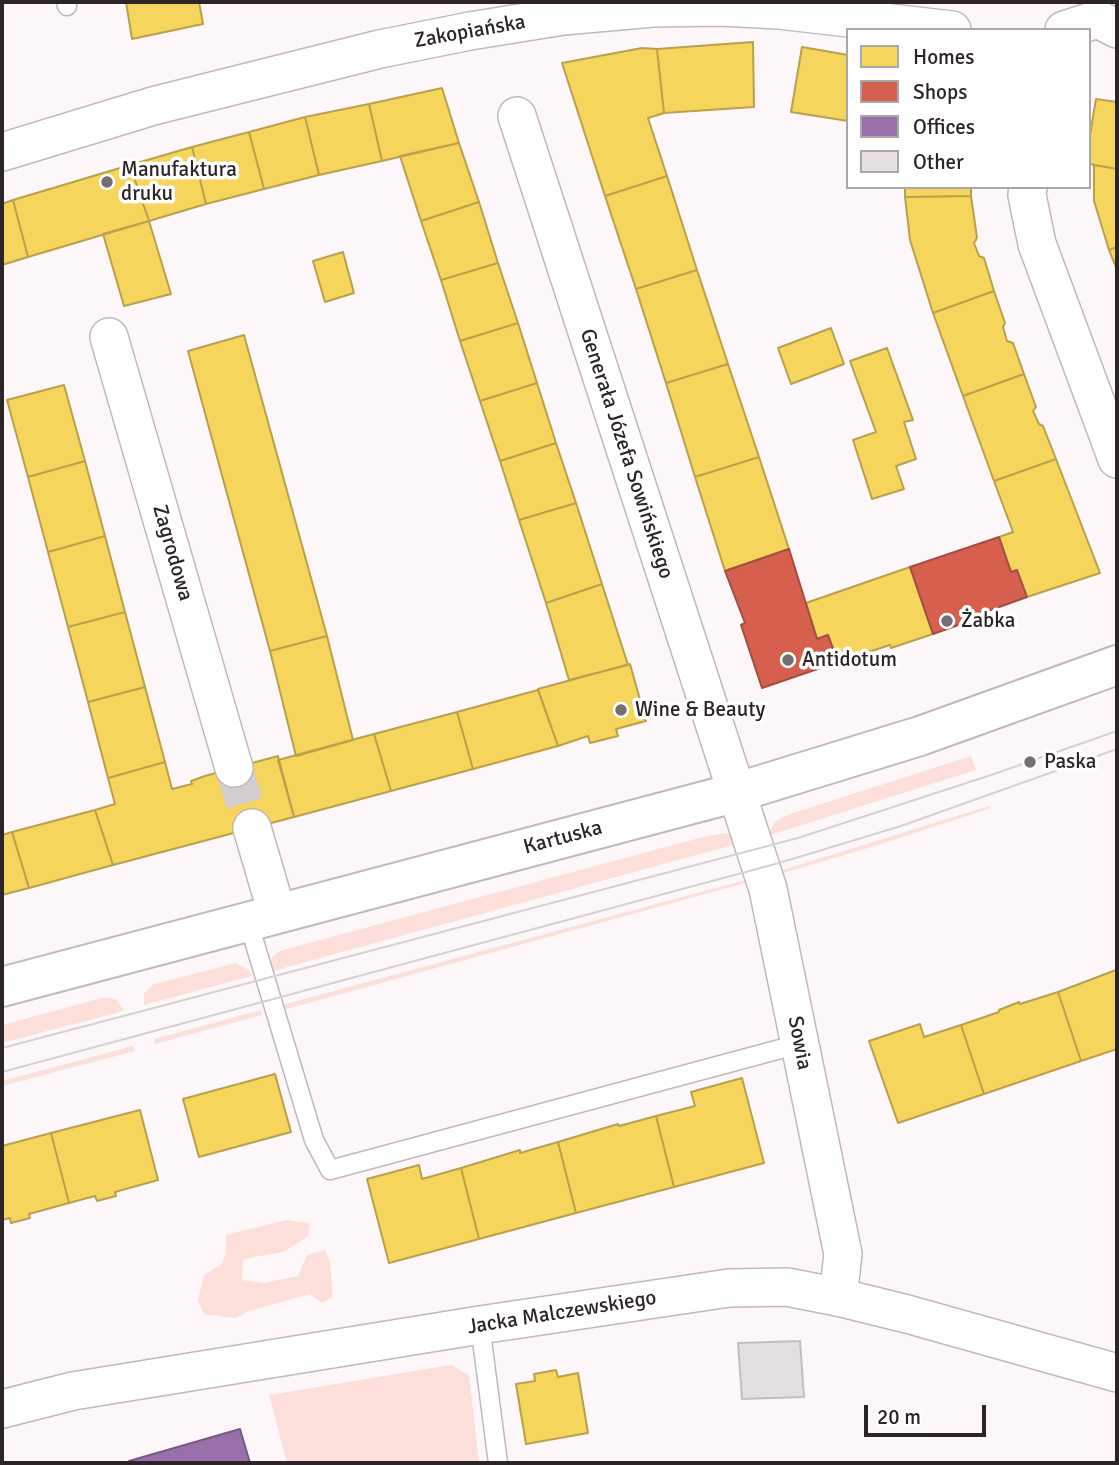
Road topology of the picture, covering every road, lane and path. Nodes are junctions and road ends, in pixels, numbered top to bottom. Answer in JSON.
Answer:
{"nodes":[{"id":1,"x":720,"y":4,"type":"edge"},
{"id":2,"x":1099,"y":20,"type":"edge"},
{"id":3,"x":935,"y":28,"type":"edge"},
{"id":4,"x":1071,"y":28,"type":"edge"},
{"id":5,"x":517,"y":116,"type":"dead end"},
{"id":6,"x":2,"y":152,"type":"edge"},
{"id":7,"x":1028,"y":189,"type":"edge"},
{"id":8,"x":109,"y":337,"type":"dead end"},
{"id":9,"x":1117,"y":459,"type":"edge"},
{"id":10,"x":1117,"y":665,"type":"edge"},
{"id":11,"x":234,"y":768,"type":"tunnel mouth"},
{"id":12,"x":738,"y":792,"type":"junction"},
{"id":13,"x":252,"y":828,"type":"tunnel mouth"},
{"id":14,"x":262,"y":917,"type":"junction"},
{"id":15,"x":2,"y":987,"type":"edge"},
{"id":16,"x":799,"y":1044,"type":"junction"},
{"id":17,"x":838,"y":1297,"type":"junction"},
{"id":18,"x":480,"y":1325,"type":"junction"},
{"id":19,"x":1117,"y":1373,"type":"edge"},
{"id":20,"x":2,"y":1409,"type":"edge"},
{"id":21,"x":498,"y":1463,"type":"edge"}],
"edges":[{"from":1,"to":3,"type":"street","name":"Zakopiańska"},
{"from":1,"to":6,"type":"street","name":"Zakopiańska"},
{"from":2,"to":4,"type":"street"},
{"from":5,"to":12,"type":"street","name":"Generała Józefa Sowińskiego"},
{"from":7,"to":9,"type":"street"},
{"from":8,"to":11,"type":"street","name":"Zagrodowa"},
{"from":10,"to":12,"type":"main road","name":"Kartuska"},
{"from":12,"to":14,"type":"main road","name":"Kartuska"},
{"from":12,"to":16,"type":"street","name":"Sowia"},
{"from":13,"to":14,"type":"street"},
{"from":14,"to":15,"type":"main road","name":"Kartuska"},
{"from":14,"to":16,"type":"lane"},
{"from":16,"to":17,"type":"street","name":"Sowia"},
{"from":17,"to":18,"type":"street","name":"Jacka Malczewskiego"},
{"from":17,"to":19,"type":"street","name":"Jacka Malczewskiego"},
{"from":18,"to":20,"type":"street","name":"Jacka Malczewskiego"},
{"from":18,"to":21,"type":"lane"}]}
